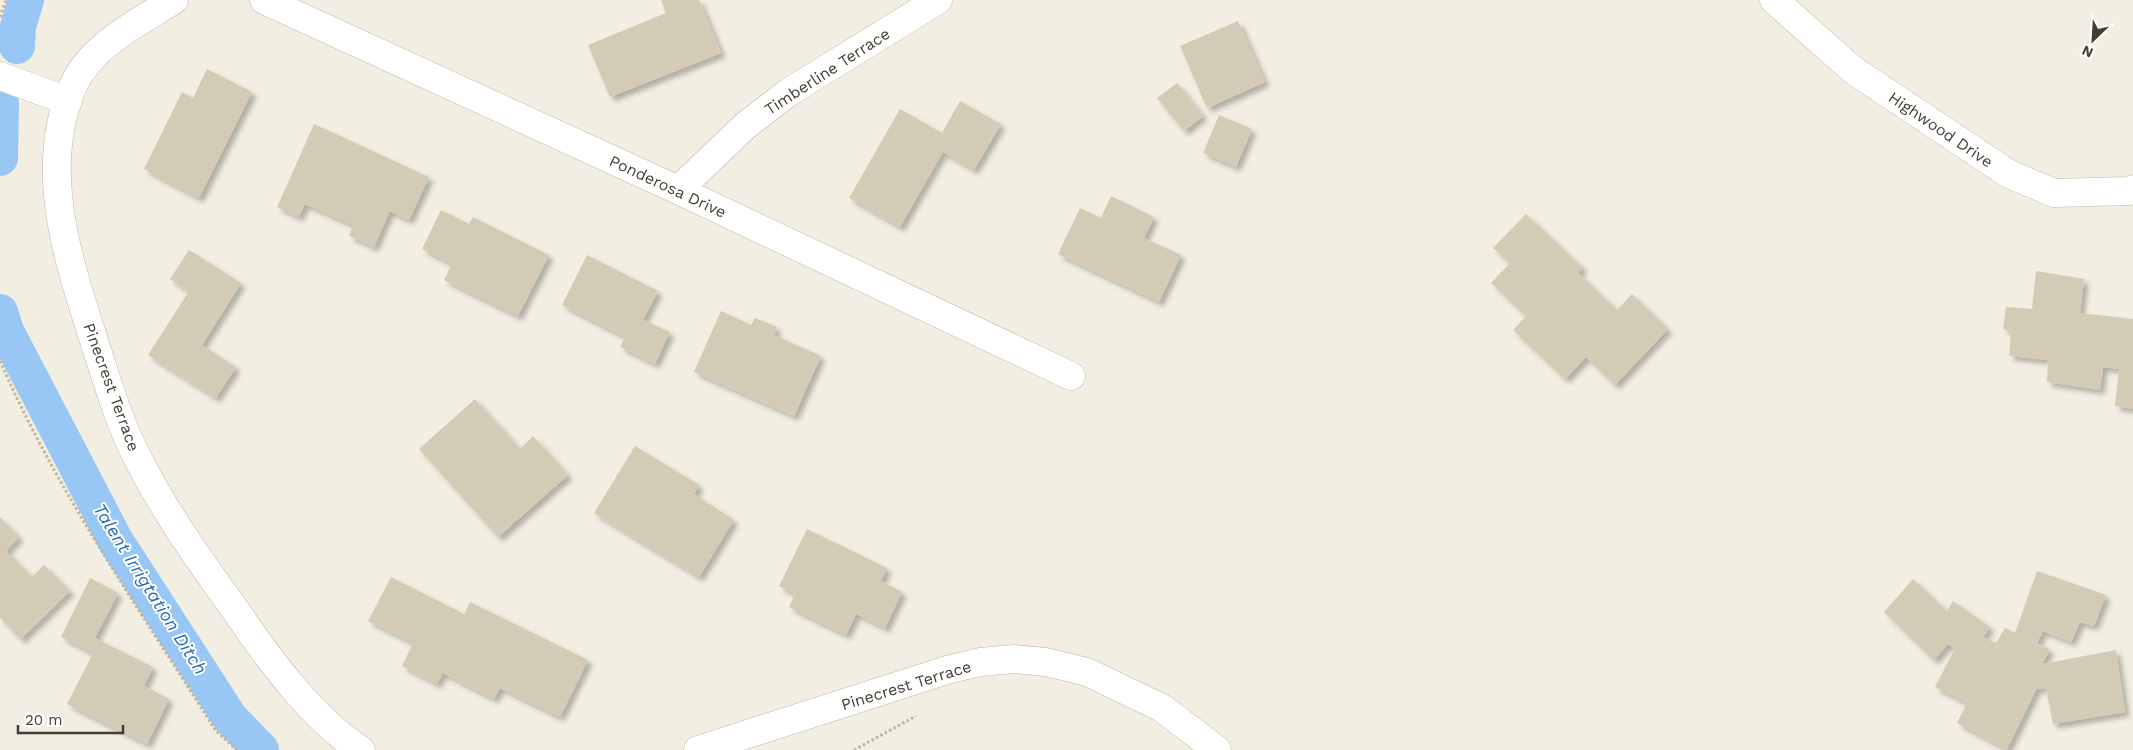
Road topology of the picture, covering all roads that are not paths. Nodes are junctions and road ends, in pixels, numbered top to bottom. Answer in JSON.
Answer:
{"nodes":[{"id":1,"x":174,"y":0,"type":"edge"},
{"id":2,"x":264,"y":0,"type":"edge"},
{"id":3,"x":938,"y":0,"type":"edge"},
{"id":4,"x":1774,"y":0,"type":"edge"},
{"id":5,"x":0,"y":76,"type":"edge"},
{"id":6,"x":68,"y":101,"type":"junction"},
{"id":7,"x":2133,"y":189,"type":"edge"},
{"id":8,"x":678,"y":190,"type":"junction"},
{"id":9,"x":1071,"y":376,"type":"dead end"},
{"id":10,"x":361,"y":750,"type":"edge"},
{"id":11,"x":698,"y":750,"type":"edge"},
{"id":12,"x":1217,"y":750,"type":"edge"}],
"edges":[{"from":1,"to":6,"type":"street","name":"Pinecrest Terrace"},
{"from":2,"to":8,"type":"street","name":"Ponderosa Drive"},
{"from":3,"to":8,"type":"street","name":"Timberline Terrace"},
{"from":4,"to":7,"type":"street","name":"Highwood Drive"},
{"from":5,"to":6,"type":"street"},
{"from":6,"to":10,"type":"street","name":"Pinecrest Terrace"},
{"from":8,"to":9,"type":"street","name":"Ponderosa Drive"},
{"from":11,"to":12,"type":"street","name":"Pinecrest Terrace"}]}
